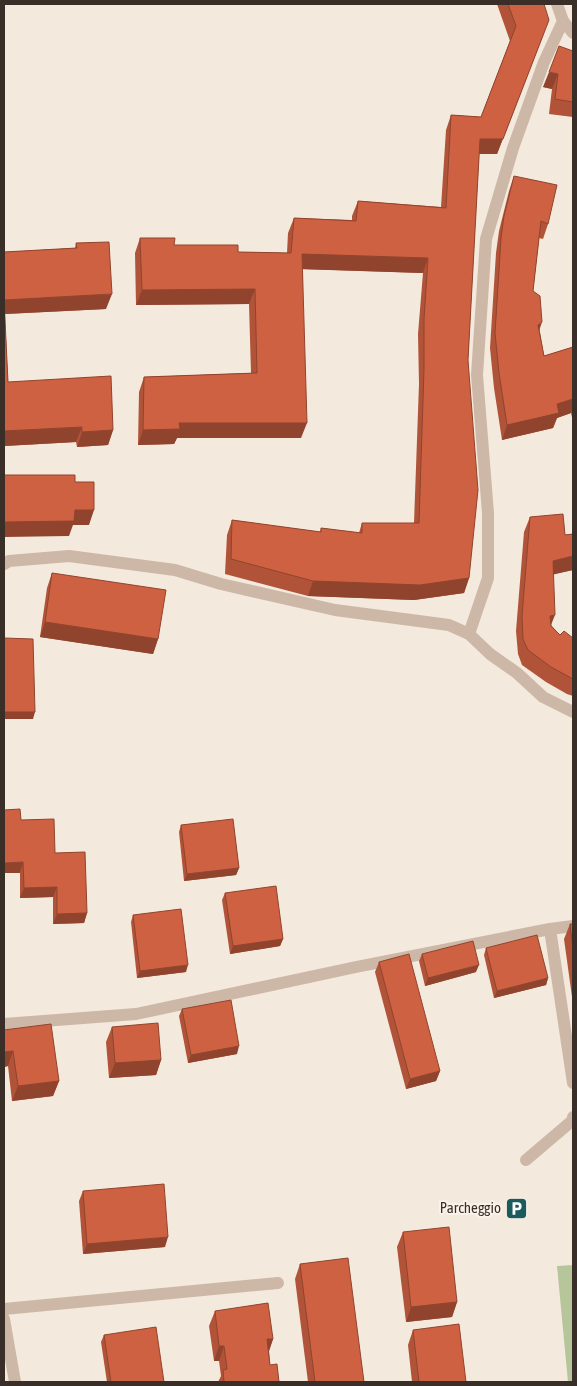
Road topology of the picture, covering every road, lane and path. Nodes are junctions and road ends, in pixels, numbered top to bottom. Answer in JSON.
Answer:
{"nodes":[{"id":1,"x":557,"y":4,"type":"edge"},
{"id":2,"x":563,"y":21,"type":"junction"},
{"id":3,"x":573,"y":33,"type":"edge"},
{"id":4,"x":4,"y":564,"type":"edge"},
{"id":5,"x":469,"y":634,"type":"junction"},
{"id":6,"x":573,"y":712,"type":"edge"},
{"id":7,"x":573,"y":926,"type":"edge"},
{"id":8,"x":550,"y":929,"type":"junction"},
{"id":9,"x":4,"y":1024,"type":"edge"},
{"id":10,"x":573,"y":1083,"type":"edge"},
{"id":11,"x":573,"y":1117,"type":"edge"},
{"id":12,"x":526,"y":1160,"type":"dead end"},
{"id":13,"x":278,"y":1283,"type":"dead end"},
{"id":14,"x":4,"y":1309,"type":"edge"},
{"id":15,"x":4,"y":1319,"type":"edge"},
{"id":16,"x":15,"y":1382,"type":"edge"}],
"edges":[{"from":1,"to":2,"type":"street"},
{"from":2,"to":3,"type":"street"},
{"from":2,"to":5,"type":"street"},
{"from":4,"to":5,"type":"street"},
{"from":5,"to":6,"type":"street"},
{"from":7,"to":8,"type":"street"},
{"from":8,"to":9,"type":"street"},
{"from":8,"to":10,"type":"street"},
{"from":11,"to":12,"type":"street"},
{"from":13,"to":14,"type":"street"},
{"from":15,"to":16,"type":"street"}]}
